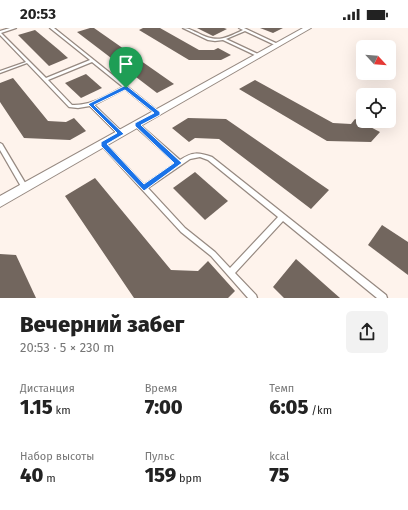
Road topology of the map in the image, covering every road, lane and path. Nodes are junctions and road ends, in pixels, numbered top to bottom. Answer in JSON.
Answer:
{"nodes":[{"id":1,"x":14,"y":28,"type":"edge"},
{"id":2,"x":52,"y":28,"type":"edge"},
{"id":3,"x":185,"y":28,"type":"edge"},
{"id":4,"x":241,"y":28,"type":"edge"},
{"id":5,"x":307,"y":28,"type":"edge"},
{"id":6,"x":245,"y":30,"type":"junction"},
{"id":7,"x":0,"y":32,"type":"edge"},
{"id":8,"x":225,"y":40,"type":"junction"},
{"id":9,"x":278,"y":45,"type":"junction"},
{"id":10,"x":259,"y":56,"type":"junction"},
{"id":11,"x":92,"y":61,"type":"junction"},
{"id":12,"x":28,"y":62,"type":"junction"},
{"id":13,"x":0,"y":72,"type":"edge"},
{"id":14,"x":45,"y":80,"type":"junction"},
{"id":15,"x":126,"y":88,"type":"junction"},
{"id":16,"x":91,"y":104,"type":"junction"},
{"id":17,"x":158,"y":113,"type":"junction"},
{"id":18,"x":137,"y":125,"type":"junction"},
{"id":19,"x":121,"y":134,"type":"junction"},
{"id":20,"x":103,"y":144,"type":"junction"},
{"id":21,"x":0,"y":146,"type":"edge"},
{"id":22,"x":179,"y":163,"type":"junction"},
{"id":23,"x":26,"y":188,"type":"junction"},
{"id":24,"x":144,"y":188,"type":"junction"},
{"id":25,"x":0,"y":202,"type":"edge"},
{"id":26,"x":283,"y":217,"type":"junction"},
{"id":27,"x":231,"y":272,"type":"junction"},
{"id":28,"x":253,"y":298,"type":"edge"},
{"id":29,"x":383,"y":298,"type":"edge"}],
"edges":[{"from":1,"to":7,"type":"lane"},
{"from":2,"to":11,"type":"lane"},
{"from":3,"to":8,"type":"lane"},
{"from":4,"to":6,"type":"lane"},
{"from":5,"to":9,"type":"street"},
{"from":6,"to":8,"type":"lane"},
{"from":6,"to":9,"type":"lane"},
{"from":7,"to":12,"type":"lane"},
{"from":8,"to":10,"type":"lane"},
{"from":9,"to":10,"type":"street"},
{"from":10,"to":17,"type":"street"},
{"from":11,"to":14,"type":"lane"},
{"from":11,"to":15,"type":"lane"},
{"from":12,"to":13,"type":"lane"},
{"from":12,"to":14,"type":"lane"},
{"from":14,"to":16,"type":"lane"},
{"from":15,"to":16,"type":"lane"},
{"from":15,"to":17,"type":"lane"},
{"from":16,"to":19,"type":"lane"},
{"from":17,"to":18,"type":"street"},
{"from":18,"to":19,"type":"street"},
{"from":18,"to":22,"type":"lane"},
{"from":19,"to":20,"type":"street"},
{"from":20,"to":23,"type":"street"},
{"from":20,"to":24,"type":"lane"},
{"from":21,"to":23,"type":"lane"},
{"from":22,"to":24,"type":"lane"},
{"from":22,"to":26,"type":"lane"},
{"from":23,"to":25,"type":"street"},
{"from":24,"to":27,"type":"lane"},
{"from":26,"to":27,"type":"lane"},
{"from":26,"to":29,"type":"lane"},
{"from":27,"to":28,"type":"lane"}]}
